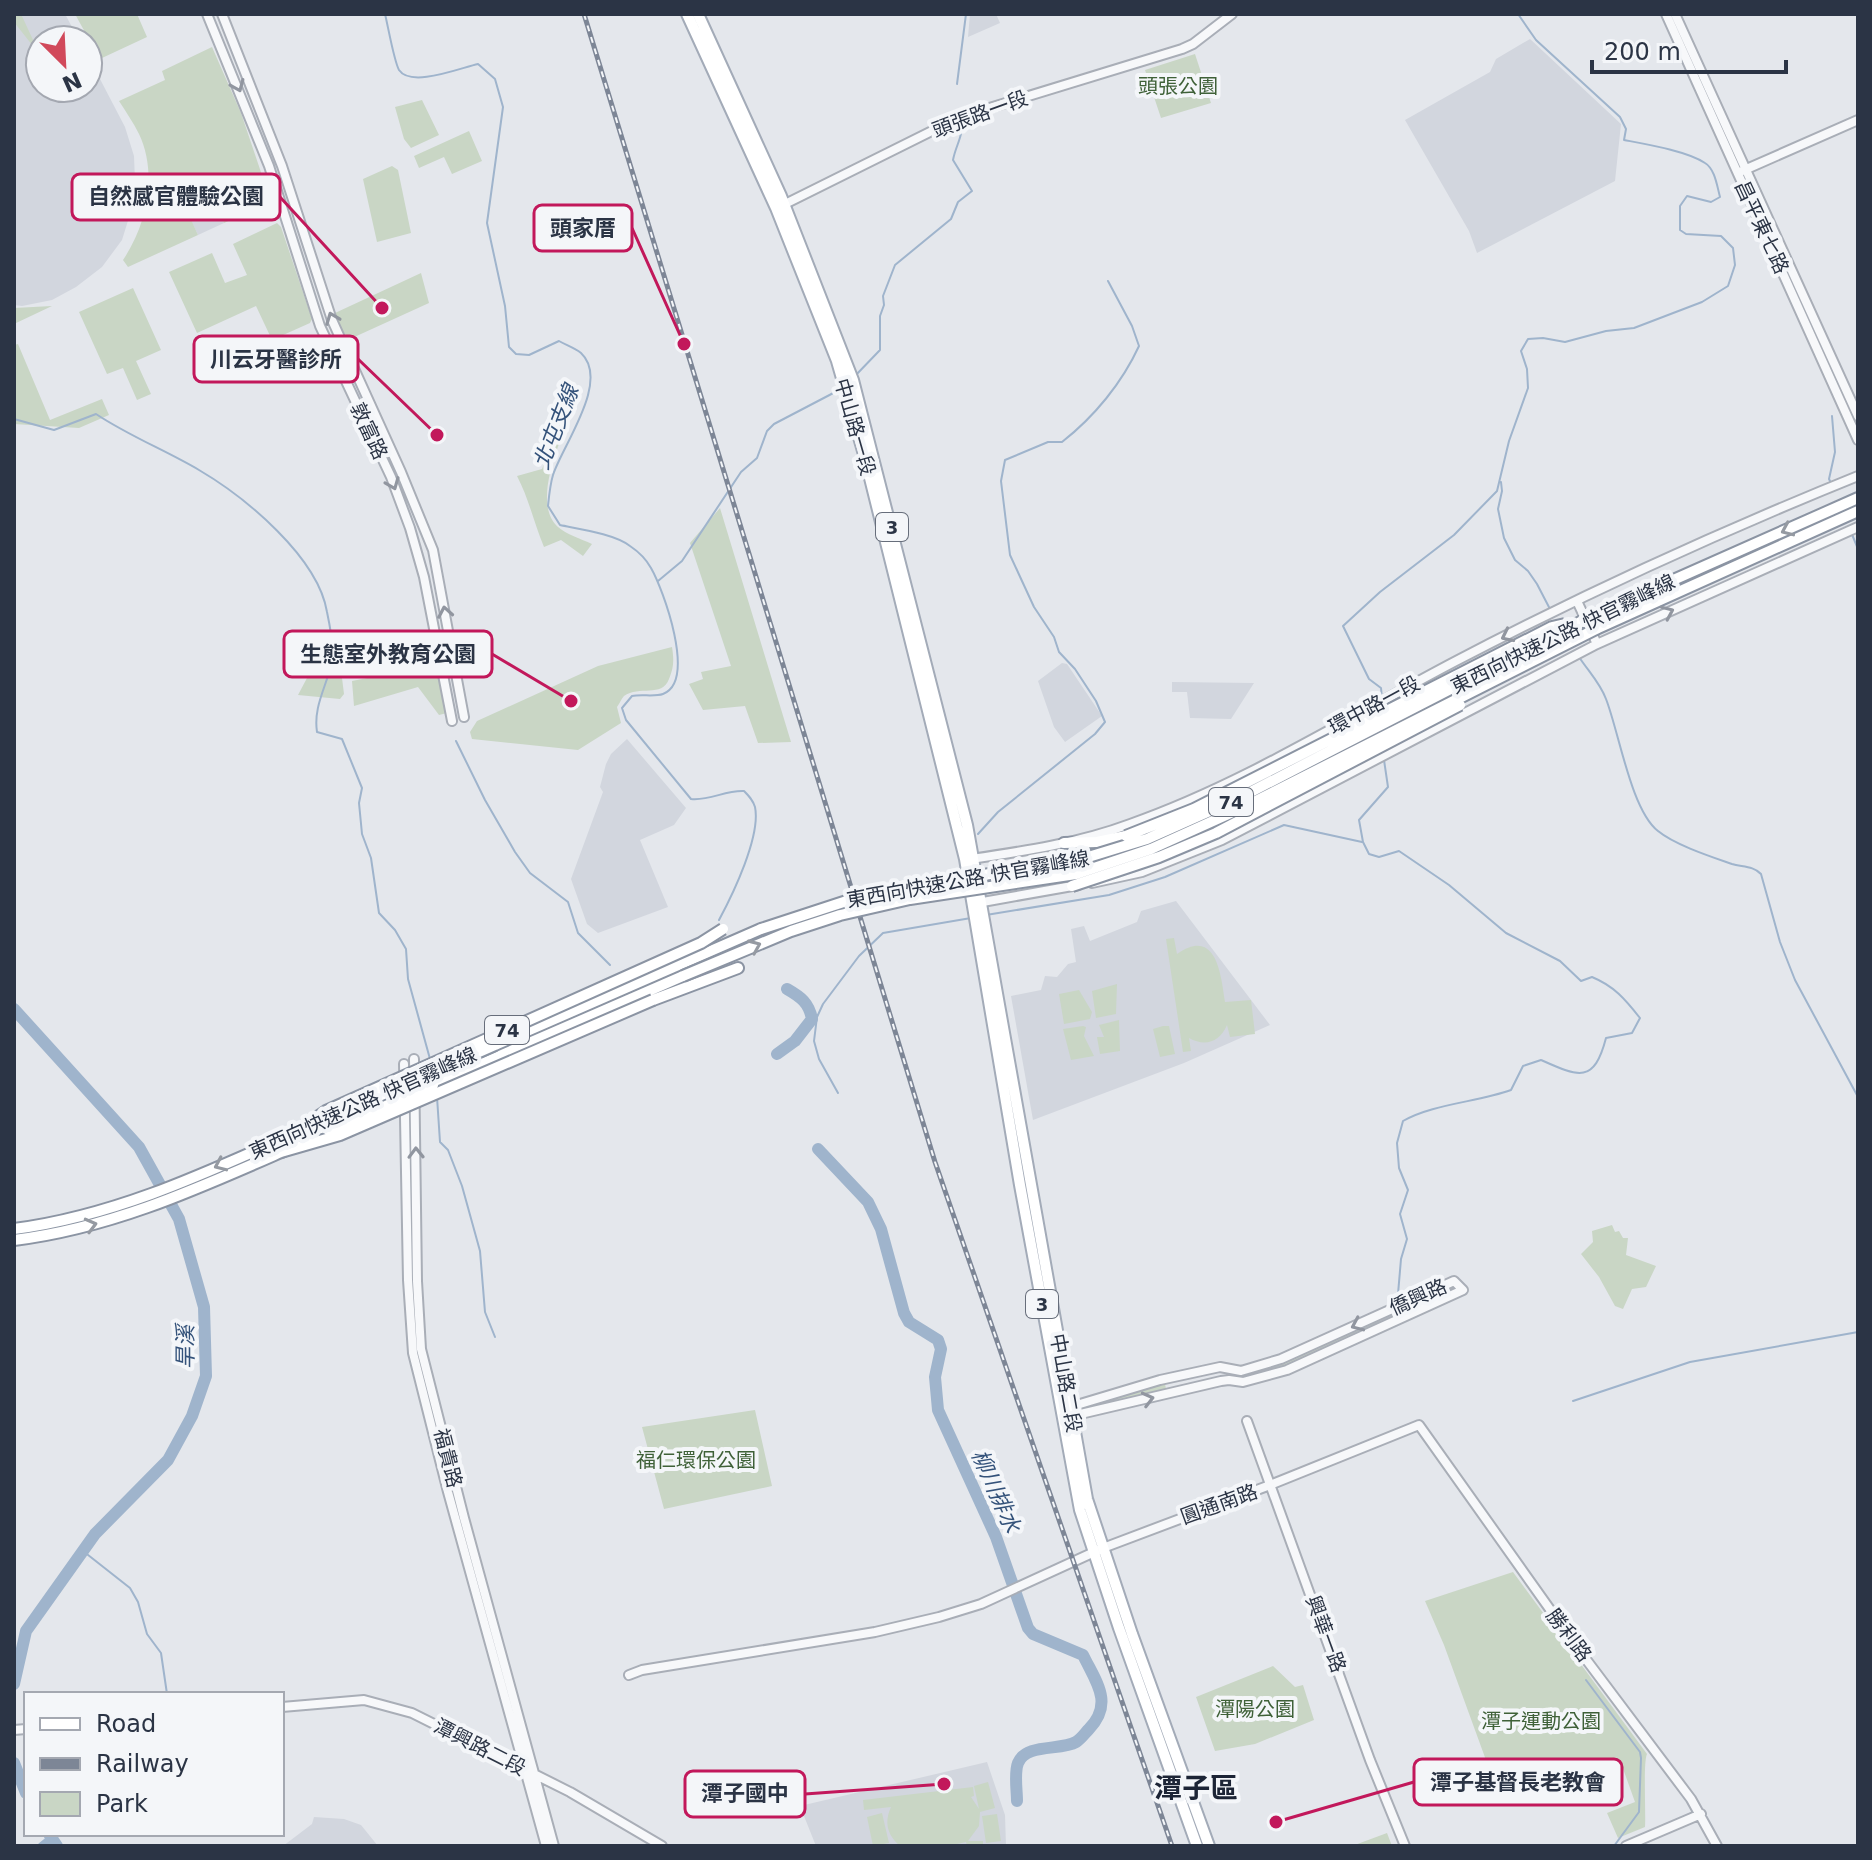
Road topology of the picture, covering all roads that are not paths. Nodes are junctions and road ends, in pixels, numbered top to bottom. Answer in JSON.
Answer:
{"nodes":[{"id":1,"x":207,"y":14,"type":"edge"},
{"id":2,"x":222,"y":14,"type":"edge"},
{"id":3,"x":687,"y":14,"type":"edge"},
{"id":4,"x":698,"y":14,"type":"edge"},
{"id":5,"x":1232,"y":14,"type":"edge"},
{"id":6,"x":1666,"y":14,"type":"edge"},
{"id":7,"x":1675,"y":14,"type":"edge"},
{"id":8,"x":1858,"y":120,"type":"edge"},
{"id":9,"x":1742,"y":171,"type":"junction"},
{"id":10,"x":781,"y":206,"type":"junction"},
{"id":11,"x":1858,"y":416,"type":"edge"},
{"id":12,"x":1858,"y":440,"type":"edge"},
{"id":13,"x":1858,"y":476,"type":"edge"},
{"id":14,"x":1858,"y":498,"type":"edge"},
{"id":15,"x":1858,"y":511,"type":"edge"},
{"id":16,"x":1858,"y":527,"type":"edge"},
{"id":17,"x":1577,"y":601,"type":"junction"},
{"id":18,"x":1590,"y":617,"type":"junction"},
{"id":19,"x":1596,"y":629,"type":"junction"},
{"id":20,"x":1597,"y":644,"type":"junction"},
{"id":21,"x":464,"y":717,"type":"dead end"},
{"id":22,"x":452,"y":721,"type":"dead end"},
{"id":23,"x":1311,"y":739,"type":"junction"},
{"id":24,"x":1335,"y":782,"type":"junction"},
{"id":25,"x":1064,"y":843,"type":"junction"},
{"id":26,"x":970,"y":859,"type":"junction"},
{"id":27,"x":1072,"y":886,"type":"junction"},
{"id":28,"x":977,"y":903,"type":"junction"},
{"id":29,"x":723,"y":929,"type":"dead end"},
{"id":30,"x":738,"y":968,"type":"dead end"},
{"id":31,"x":414,"y":1059,"type":"dead end"},
{"id":32,"x":404,"y":1064,"type":"dead end"},
{"id":33,"x":292,"y":1134,"type":"junction"},
{"id":34,"x":281,"y":1152,"type":"junction"},
{"id":35,"x":14,"y":1229,"type":"edge"},
{"id":36,"x":14,"y":1240,"type":"edge"},
{"id":37,"x":1071,"y":1411,"type":"junction"},
{"id":38,"x":1247,"y":1421,"type":"dead end"},
{"id":39,"x":1419,"y":1425,"type":"joint"},
{"id":40,"x":1270,"y":1485,"type":"junction"},
{"id":41,"x":1099,"y":1551,"type":"junction"},
{"id":42,"x":629,"y":1675,"type":"dead end"},
{"id":43,"x":284,"y":1707,"type":"edge"},
{"id":44,"x":524,"y":1770,"type":"junction"},
{"id":45,"x":536,"y":1776,"type":"junction"},
{"id":46,"x":1701,"y":1814,"type":"junction"},
{"id":47,"x":546,"y":1846,"type":"edge"},
{"id":48,"x":554,"y":1846,"type":"edge"},
{"id":49,"x":662,"y":1846,"type":"edge"},
{"id":50,"x":1197,"y":1846,"type":"edge"},
{"id":51,"x":1209,"y":1846,"type":"edge"},
{"id":52,"x":1405,"y":1846,"type":"edge"},
{"id":53,"x":1626,"y":1846,"type":"edge"},
{"id":54,"x":1717,"y":1846,"type":"edge"}],
"edges":[{"from":1,"to":22,"type":"street","name":"敦富路","one_way":true},
{"from":21,"to":2,"type":"street","name":"敦富路","one_way":true},
{"from":3,"to":10,"type":"main road","name":"中山路一段","number":"3"},
{"from":4,"to":10,"type":"main road","name":"中山路一段","number":"3"},
{"from":5,"to":10,"type":"street","name":"頭張路一段"},
{"from":6,"to":9,"type":"street","name":"昌平東七路"},
{"from":7,"to":9,"type":"street","name":"昌平東七路"},
{"from":8,"to":9,"type":"street"},
{"from":9,"to":11,"type":"street","name":"昌平東七路"},
{"from":9,"to":12,"type":"street","name":"昌平東七路"},
{"from":10,"to":26,"type":"main road","name":"中山路一段","number":"3"},
{"from":13,"to":17,"type":"street","name":"環中路一段"},
{"from":14,"to":18,"type":"main road","name":"東西向快速公路 快官霧峰線","number":"74","one_way":true},
{"from":15,"to":19,"type":"main road","name":"東西向快速公路 快官霧峰線","number":"74"},
{"from":20,"to":16,"type":"street","one_way":true},
{"from":17,"to":20,"type":"street"},
{"from":17,"to":23,"type":"street","name":"環中路一段","one_way":true},
{"from":18,"to":25,"type":"main road","bridge":true},
{"from":18,"to":33,"type":"main road","name":"東西向快速公路 快官霧峰線","number":"74","bridge":true},
{"from":19,"to":27,"type":"main road","bridge":true},
{"from":34,"to":19,"type":"main road","name":"東西向快速公路 快官霧峰線","number":"74","one_way":true,"bridge":true},
{"from":20,"to":24,"type":"street"},
{"from":23,"to":24,"type":"street"},
{"from":23,"to":25,"type":"street","name":"環中路一段"},
{"from":24,"to":27,"type":"street"},
{"from":25,"to":26,"type":"street","name":"環中路一段"},
{"from":26,"to":28,"type":"main road","name":"中山路二段","number":"3"},
{"from":27,"to":28,"type":"street"},
{"from":28,"to":37,"type":"main road","name":"中山路二段","number":"3"},
{"from":28,"to":41,"type":"main road","name":"中山路二段","number":"3"},
{"from":29,"to":33,"type":"main road","number":"74","bridge":true},
{"from":30,"to":34,"type":"main road","bridge":true},
{"from":45,"to":31,"type":"street","name":"福貴路","one_way":true},
{"from":32,"to":44,"type":"street","name":"福貴路"},
{"from":33,"to":35,"type":"main road","name":"東西向快速公路 快官霧峰線","number":"74","one_way":true},
{"from":36,"to":34,"type":"main road","name":"東西向快速公路 快官霧峰線","number":"74","one_way":true},
{"from":37,"to":37,"type":"street","name":"僑興路","one_way":true},
{"from":37,"to":41,"type":"main road","name":"中山路二段","number":"3"},
{"from":38,"to":40,"type":"street","name":"興華一路"},
{"from":39,"to":40,"type":"street","name":"圓通南路"},
{"from":39,"to":46,"type":"street","name":"勝利路"},
{"from":40,"to":41,"type":"street","name":"圓通南路"},
{"from":40,"to":52,"type":"street","name":"興華一路"},
{"from":41,"to":42,"type":"street","name":"圓通南路"},
{"from":41,"to":50,"type":"main road","name":"中山路二段","number":"3"},
{"from":41,"to":51,"type":"main road","name":"中山路二段","number":"3"},
{"from":43,"to":44,"type":"street","name":"潭興路二段"},
{"from":44,"to":45,"type":"street","name":"潭興路二段"},
{"from":44,"to":47,"type":"street","name":"福貴路"},
{"from":45,"to":48,"type":"street","name":"福貴路"},
{"from":45,"to":49,"type":"street","name":"潭興路二段"},
{"from":46,"to":53,"type":"street"},
{"from":46,"to":54,"type":"street","name":"勝利路"}]}
